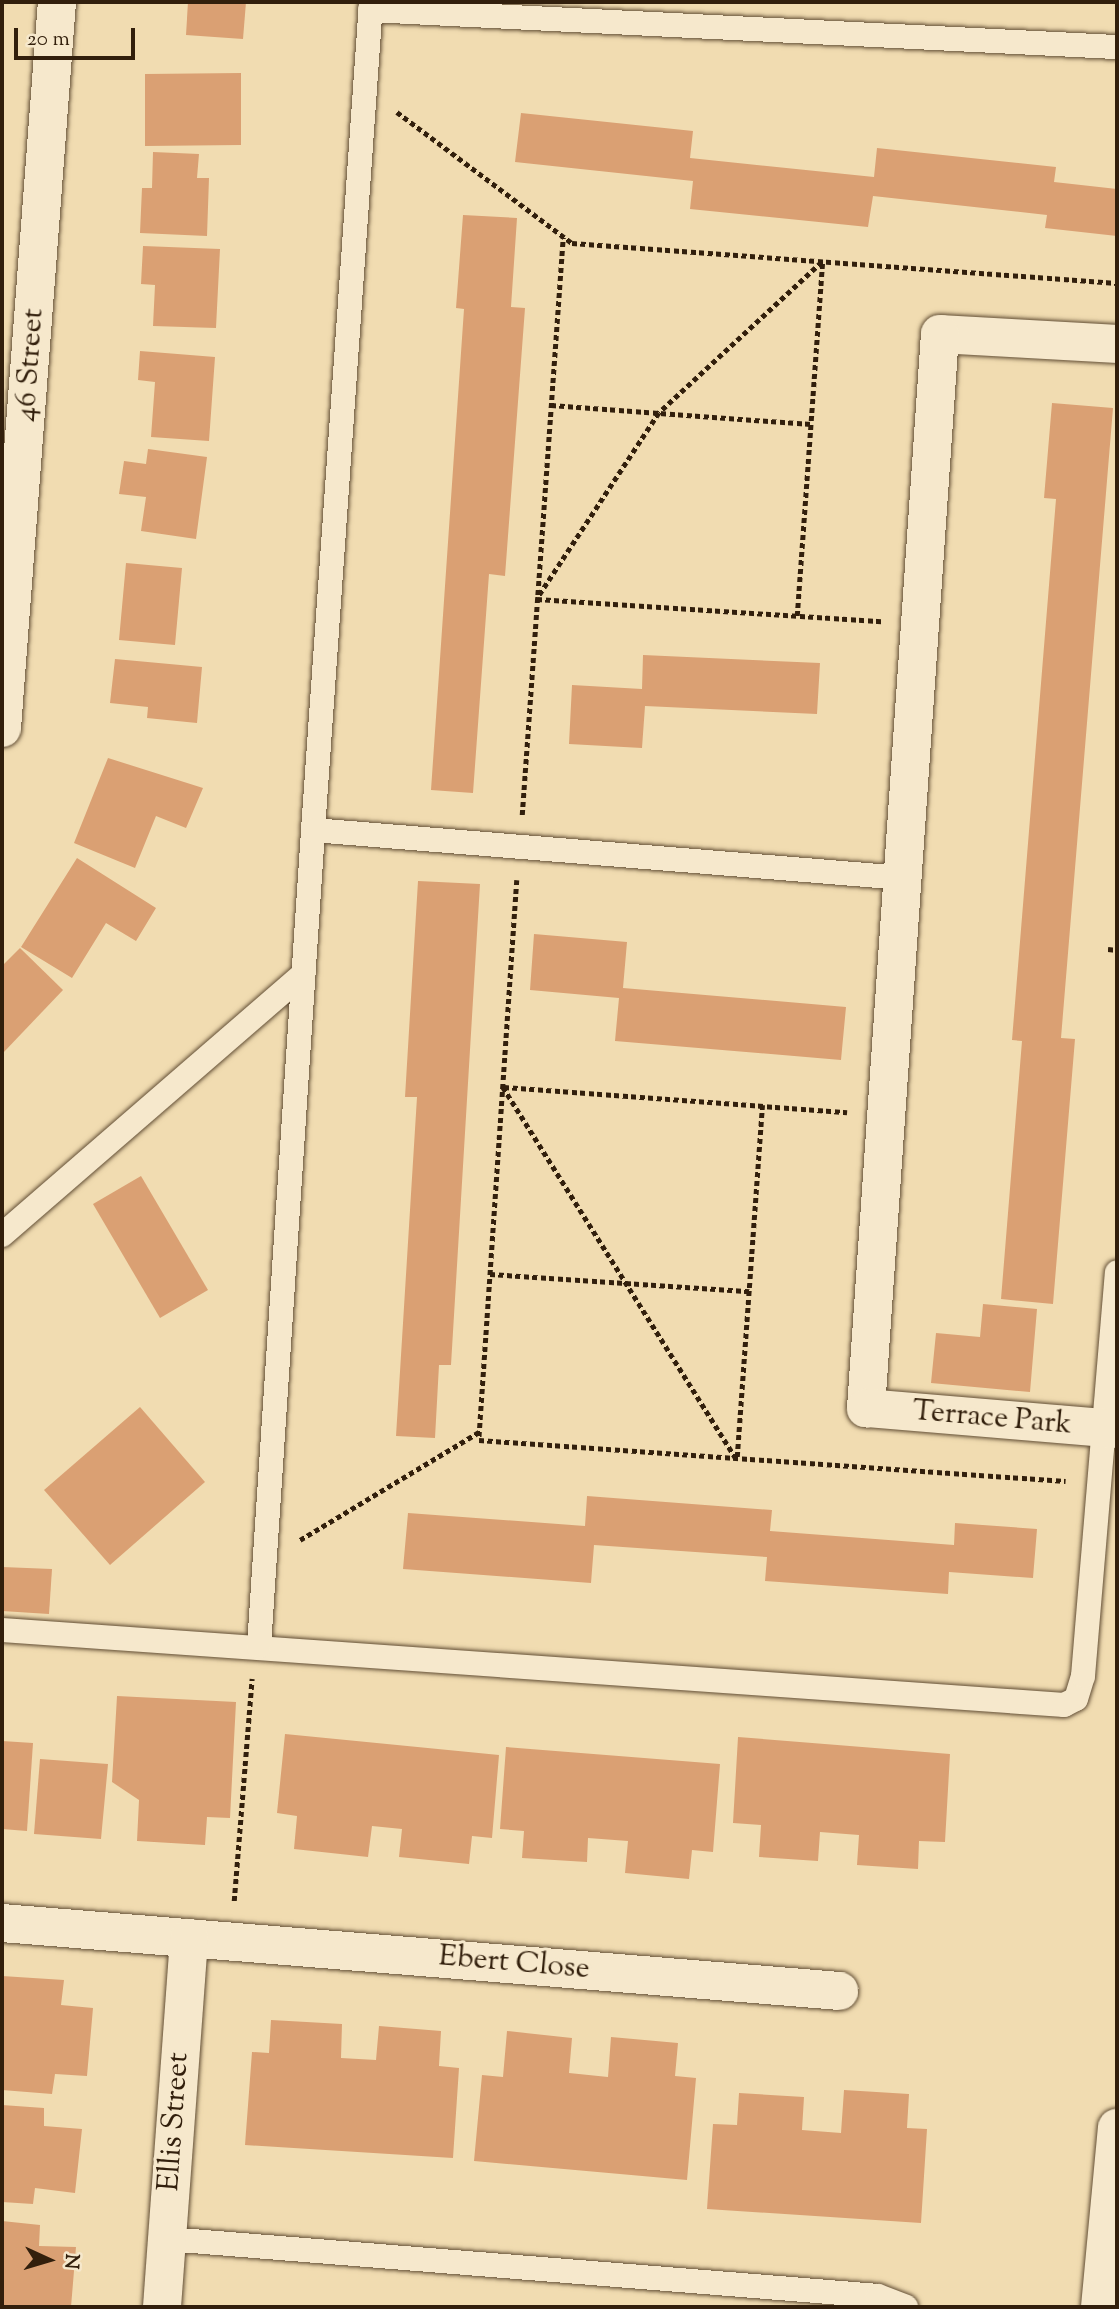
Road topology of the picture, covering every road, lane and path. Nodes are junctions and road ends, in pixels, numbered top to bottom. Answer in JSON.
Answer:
{"nodes":[{"id":1,"x":57,"y":2,"type":"edge"},
{"id":2,"x":370,"y":6,"type":"edge"},
{"id":3,"x":1117,"y":47,"type":"edge"},
{"id":4,"x":365,"y":88,"type":"junction"},
{"id":5,"x":563,"y":237,"type":"junction"},
{"id":6,"x":822,"y":262,"type":"junction"},
{"id":7,"x":1117,"y":284,"type":"edge"},
{"id":8,"x":1117,"y":344,"type":"edge"},
{"id":9,"x":551,"y":405,"type":"junction"},
{"id":10,"x":659,"y":413,"type":"junction"},
{"id":11,"x":811,"y":424,"type":"junction"},
{"id":12,"x":537,"y":599,"type":"junction"},
{"id":13,"x":797,"y":615,"type":"junction"},
{"id":14,"x":920,"y":624,"type":"junction"},
{"id":15,"x":2,"y":728,"type":"edge"},
{"id":16,"x":313,"y":830,"type":"junction"},
{"id":17,"x":519,"y":848,"type":"junction"},
{"id":18,"x":903,"y":878,"type":"junction"},
{"id":19,"x":1108,"y":949,"type":"dead end"},
{"id":20,"x":1117,"y":950,"type":"edge"},
{"id":21,"x":303,"y":974,"type":"junction"},
{"id":22,"x":503,"y":1087,"type":"junction"},
{"id":23,"x":762,"y":1105,"type":"junction"},
{"id":24,"x":886,"y":1115,"type":"junction"},
{"id":25,"x":2,"y":1235,"type":"edge"},
{"id":26,"x":1117,"y":1272,"type":"edge"},
{"id":27,"x":490,"y":1274,"type":"junction"},
{"id":28,"x":629,"y":1283,"type":"junction"},
{"id":29,"x":749,"y":1291,"type":"junction"},
{"id":30,"x":1109,"y":1428,"type":"edge"},
{"id":31,"x":479,"y":1432,"type":"junction"},
{"id":32,"x":737,"y":1458,"type":"junction"},
{"id":33,"x":1069,"y":1482,"type":"dead end"},
{"id":34,"x":264,"y":1562,"type":"junction"},
{"id":35,"x":2,"y":1630,"type":"edge"},
{"id":36,"x":259,"y":1646,"type":"junction"},
{"id":37,"x":2,"y":1923,"type":"edge"},
{"id":38,"x":188,"y":1938,"type":"junction"},
{"id":39,"x":232,"y":1940,"type":"junction"},
{"id":40,"x":839,"y":1992,"type":"dead end"},
{"id":41,"x":1117,"y":2128,"type":"edge"},
{"id":42,"x":167,"y":2239,"type":"junction"},
{"id":43,"x":162,"y":2307,"type":"edge"},
{"id":44,"x":905,"y":2307,"type":"edge"},
{"id":45,"x":1100,"y":2307,"type":"edge"}],
"edges":[{"from":1,"to":15,"type":"street","name":"46 Street"},
{"from":2,"to":3,"type":"lane"},
{"from":2,"to":4,"type":"lane"},
{"from":4,"to":5,"type":"path"},
{"from":4,"to":16,"type":"lane"},
{"from":5,"to":6,"type":"path"},
{"from":5,"to":9,"type":"path"},
{"from":6,"to":7,"type":"path"},
{"from":6,"to":10,"type":"path"},
{"from":6,"to":11,"type":"path"},
{"from":8,"to":14,"type":"street"},
{"from":9,"to":10,"type":"path"},
{"from":9,"to":12,"type":"path"},
{"from":10,"to":11,"type":"path"},
{"from":10,"to":12,"type":"path"},
{"from":11,"to":13,"type":"path"},
{"from":12,"to":13,"type":"path"},
{"from":12,"to":17,"type":"path"},
{"from":13,"to":14,"type":"path"},
{"from":14,"to":18,"type":"street"},
{"from":16,"to":17,"type":"lane"},
{"from":16,"to":21,"type":"lane"},
{"from":17,"to":18,"type":"lane"},
{"from":17,"to":22,"type":"path"},
{"from":18,"to":24,"type":"street"},
{"from":19,"to":20,"type":"path"},
{"from":21,"to":25,"type":"lane"},
{"from":21,"to":34,"type":"lane"},
{"from":22,"to":23,"type":"path"},
{"from":22,"to":27,"type":"path"},
{"from":22,"to":28,"type":"path"},
{"from":23,"to":24,"type":"path"},
{"from":23,"to":29,"type":"path"},
{"from":24,"to":30,"type":"street","name":"Terrace Park"},
{"from":26,"to":30,"type":"lane"},
{"from":27,"to":28,"type":"path"},
{"from":27,"to":31,"type":"path"},
{"from":28,"to":29,"type":"path"},
{"from":28,"to":32,"type":"path"},
{"from":29,"to":32,"type":"path"},
{"from":30,"to":36,"type":"lane"},
{"from":31,"to":32,"type":"path"},
{"from":31,"to":34,"type":"path"},
{"from":32,"to":33,"type":"path"},
{"from":34,"to":36,"type":"lane"},
{"from":35,"to":36,"type":"lane"},
{"from":36,"to":39,"type":"path"},
{"from":37,"to":38,"type":"street","name":"Ebert Close"},
{"from":38,"to":39,"type":"street","name":"Ebert Close"},
{"from":38,"to":42,"type":"street","name":"Ellis Street"},
{"from":39,"to":40,"type":"street","name":"Ebert Close"},
{"from":41,"to":45,"type":"street"},
{"from":42,"to":43,"type":"street","name":"Ellis Street"},
{"from":42,"to":44,"type":"lane"}]}
